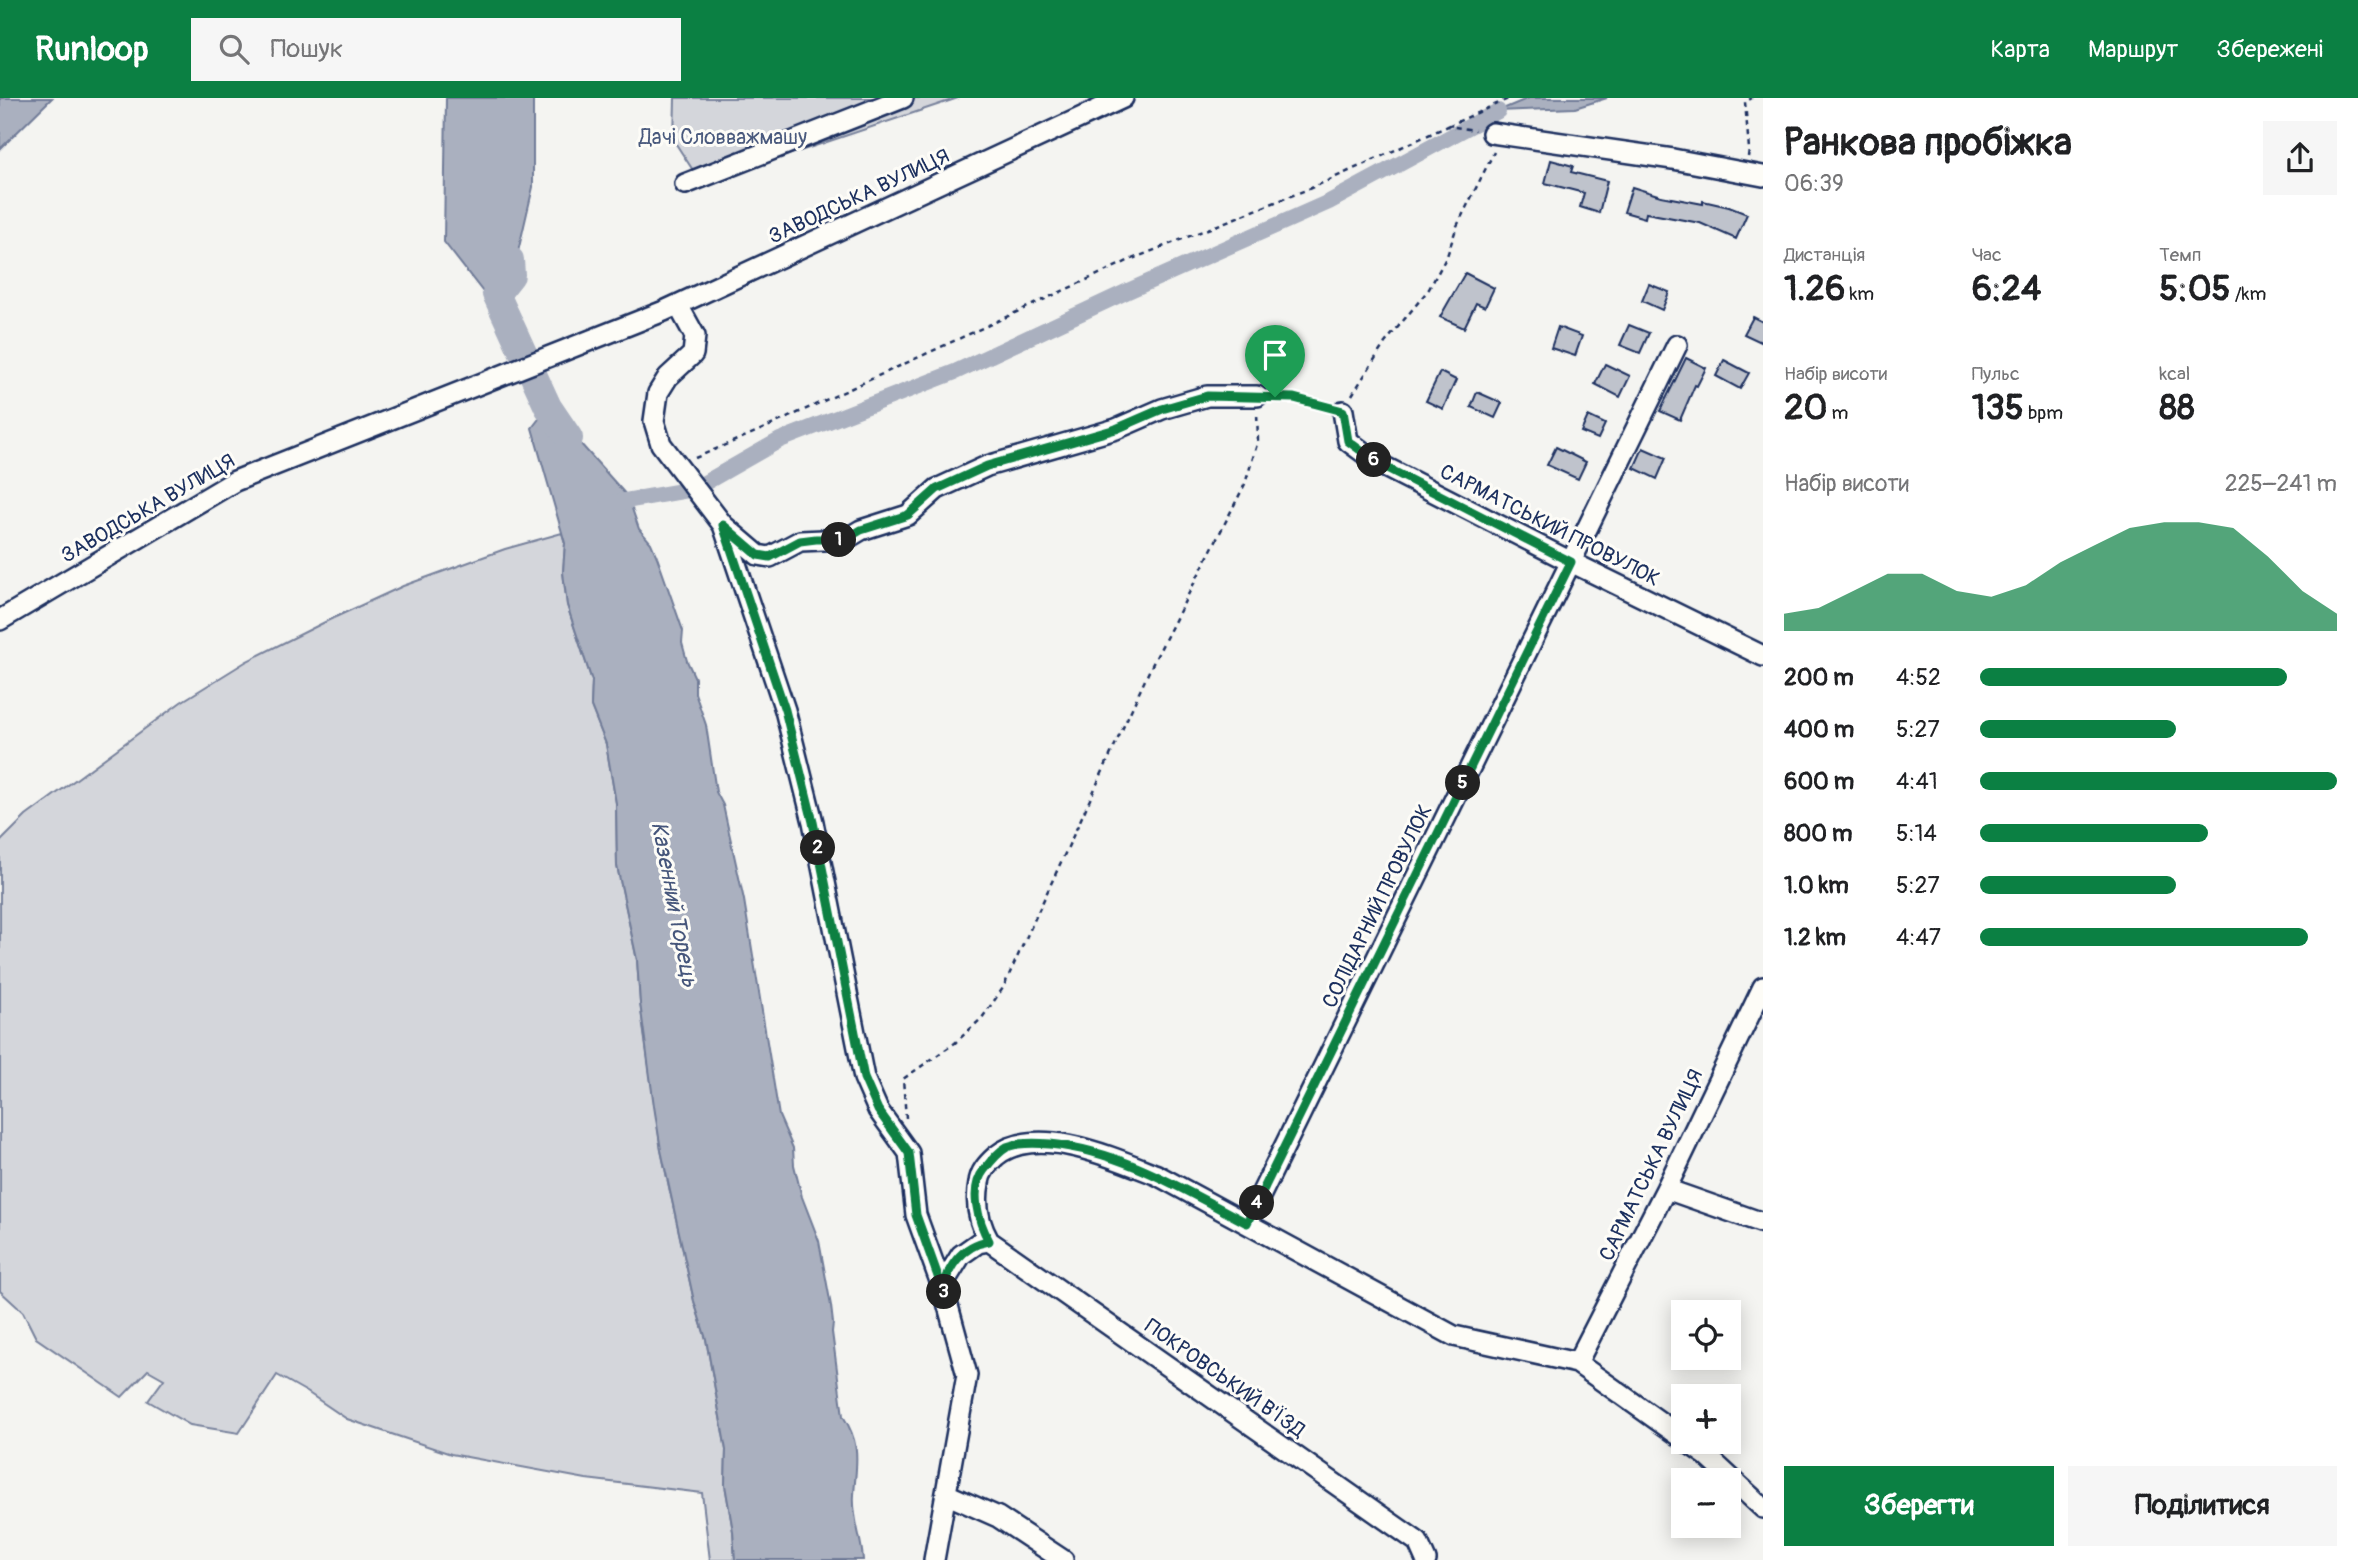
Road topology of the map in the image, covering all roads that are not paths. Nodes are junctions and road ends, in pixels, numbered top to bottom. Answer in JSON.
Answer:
{"nodes":[{"id":1,"x":903,"y":98,"type":"edge"},
{"id":2,"x":1123,"y":98,"type":"edge"},
{"id":3,"x":1489,"y":132,"type":"road end"},
{"id":4,"x":1754,"y":174,"type":"edge"},
{"id":5,"x":685,"y":184,"type":"dead end"},
{"id":6,"x":678,"y":305,"type":"junction"},
{"id":7,"x":1678,"y":345,"type":"dead end"},
{"id":8,"x":1257,"y":396,"type":"road end"},
{"id":9,"x":1343,"y":411,"type":"road end"},
{"id":10,"x":723,"y":525,"type":"junction"},
{"id":11,"x":1571,"y":562,"type":"junction"},
{"id":12,"x":0,"y":620,"type":"edge"},
{"id":13,"x":1763,"y":656,"type":"edge"},
{"id":14,"x":1763,"y":987,"type":"edge"},
{"id":15,"x":1666,"y":1189,"type":"junction"},
{"id":16,"x":1247,"y":1223,"type":"junction"},
{"id":17,"x":1763,"y":1223,"type":"edge"},
{"id":18,"x":989,"y":1241,"type":"junction"},
{"id":19,"x":945,"y":1296,"type":"junction"},
{"id":20,"x":1577,"y":1363,"type":"junction"},
{"id":21,"x":1671,"y":1431,"type":"edge"},
{"id":22,"x":1704,"y":1454,"type":"edge"},
{"id":23,"x":946,"y":1494,"type":"junction"},
{"id":24,"x":1763,"y":1508,"type":"edge"},
{"id":25,"x":934,"y":1560,"type":"edge"},
{"id":26,"x":1063,"y":1560,"type":"edge"},
{"id":27,"x":1426,"y":1560,"type":"edge"}],
"edges":[{"from":1,"to":5,"type":"street"},
{"from":2,"to":6,"type":"street","name":"ЗАВОДСЬКА ВУЛИЦЯ"},
{"from":3,"to":4,"type":"street"},
{"from":6,"to":10,"type":"street"},
{"from":6,"to":12,"type":"street","name":"ЗАВОДСЬКА ВУЛИЦЯ"},
{"from":7,"to":11,"type":"street","name":"СОЛІДАРНИЙ ПРОВУЛОК"},
{"from":8,"to":10,"type":"street"},
{"from":9,"to":11,"type":"street","name":"САРМАТСЬКИЙ ПРОВУЛОК"},
{"from":10,"to":19,"type":"street"},
{"from":11,"to":13,"type":"street","name":"САРМАТСЬКИЙ ПРОВУЛОК"},
{"from":11,"to":16,"type":"street","name":"СОЛІДАРНИЙ ПРОВУЛОК"},
{"from":14,"to":15,"type":"street","name":"САРМАТСЬКА ВУЛИЦЯ"},
{"from":15,"to":17,"type":"street"},
{"from":15,"to":20,"type":"street","name":"САРМАТСЬКА ВУЛИЦЯ"},
{"from":16,"to":18,"type":"street"},
{"from":16,"to":20,"type":"street"},
{"from":18,"to":19,"type":"street"},
{"from":18,"to":27,"type":"street","name":"ПОКРОВСЬКИЙ В'ЇЗД"},
{"from":19,"to":23,"type":"street"},
{"from":20,"to":21,"type":"street"},
{"from":22,"to":24,"type":"street"},
{"from":23,"to":25,"type":"street"},
{"from":23,"to":26,"type":"street"}]}
